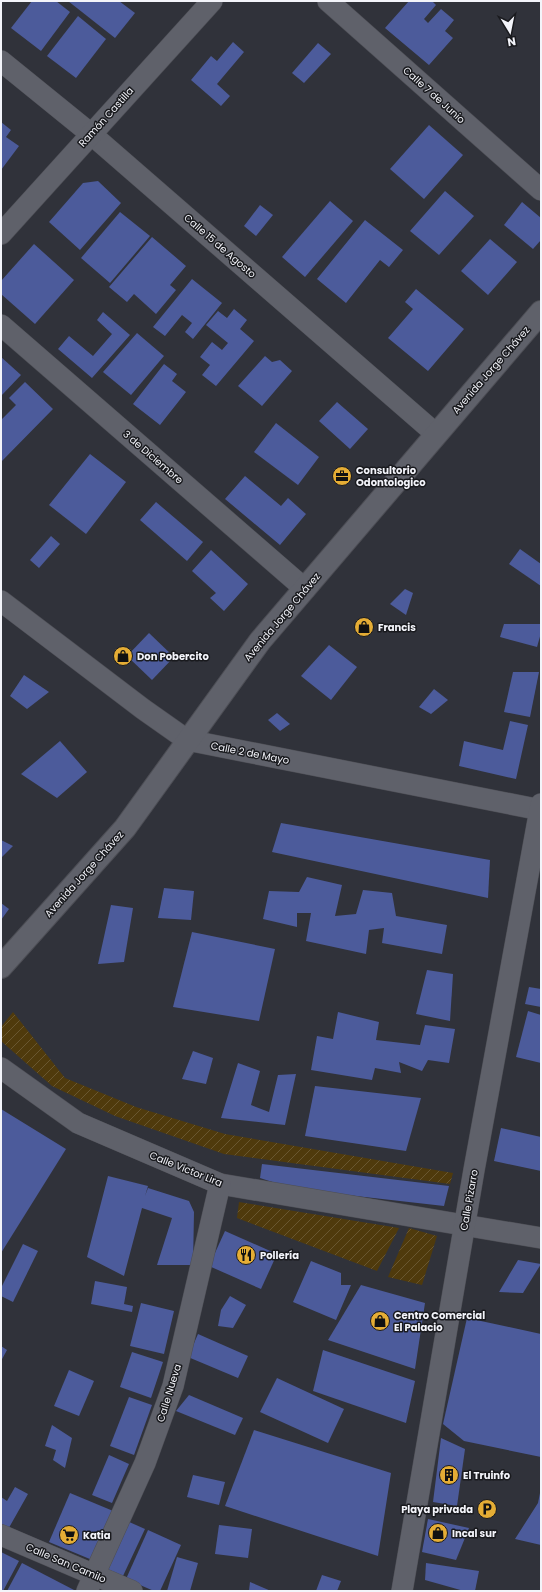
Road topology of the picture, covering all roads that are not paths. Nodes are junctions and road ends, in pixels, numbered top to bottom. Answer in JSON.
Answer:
{"nodes":[{"id":1,"x":212,"y":1,"type":"edge"},
{"id":2,"x":328,"y":1,"type":"edge"},
{"id":3,"x":1,"y":61,"type":"edge"},
{"id":4,"x":91,"y":134,"type":"junction"},
{"id":5,"x":541,"y":190,"type":"edge"},
{"id":6,"x":1,"y":234,"type":"edge"},
{"id":7,"x":541,"y":312,"type":"edge"},
{"id":8,"x":1,"y":325,"type":"edge"},
{"id":9,"x":436,"y":434,"type":"junction"},
{"id":10,"x":305,"y":589,"type":"junction"},
{"id":11,"x":1,"y":601,"type":"edge"},
{"id":12,"x":188,"y":740,"type":"junction"},
{"id":13,"x":541,"y":808,"type":"edge"},
{"id":14,"x":1,"y":967,"type":"edge"},
{"id":15,"x":1,"y":1068,"type":"edge"},
{"id":16,"x":220,"y":1184,"type":"junction"},
{"id":17,"x":464,"y":1225,"type":"junction"},
{"id":18,"x":541,"y":1238,"type":"edge"},
{"id":19,"x":1,"y":1535,"type":"edge"},
{"id":20,"x":90,"y":1583,"type":"edge"},
{"id":21,"x":132,"y":1591,"type":"edge"},
{"id":22,"x":402,"y":1591,"type":"edge"}],
"edges":[{"from":1,"to":4,"type":"street","name":"Ramón Castilla"},
{"from":2,"to":5,"type":"street","name":"Calle 7 de Junio"},
{"from":3,"to":4,"type":"street","name":"Calle 15 de Agosto"},
{"from":4,"to":6,"type":"street","name":"Ramón Castilla"},
{"from":4,"to":9,"type":"street","name":"Calle 15 de Agosto"},
{"from":7,"to":9,"type":"main road","name":"Avenida Jorge Chávez"},
{"from":8,"to":10,"type":"street","name":"3 de Diciembre"},
{"from":9,"to":10,"type":"main road","name":"Avenida Jorge Chávez"},
{"from":10,"to":12,"type":"main road","name":"Avenida Jorge Chávez"},
{"from":11,"to":12,"type":"street","name":"Calle 2 de Mayo"},
{"from":12,"to":13,"type":"street","name":"Calle 2 de Mayo"},
{"from":12,"to":14,"type":"main road","name":"Avenida Jorge Chávez"},
{"from":13,"to":17,"type":"street","name":"Calle Pizarro"},
{"from":15,"to":16,"type":"street","name":"Calle Víctor Lira"},
{"from":16,"to":17,"type":"street","name":"Calle Víctor Lira"},
{"from":16,"to":20,"type":"street","name":"Calle Nueva"},
{"from":17,"to":18,"type":"street","name":"Calle Víctor Lira"},
{"from":17,"to":22,"type":"street","name":"Calle Pizarro"},
{"from":19,"to":20,"type":"street","name":"Calle San Camilo"},
{"from":20,"to":21,"type":"street","name":"Calle San Camilo"}]}
